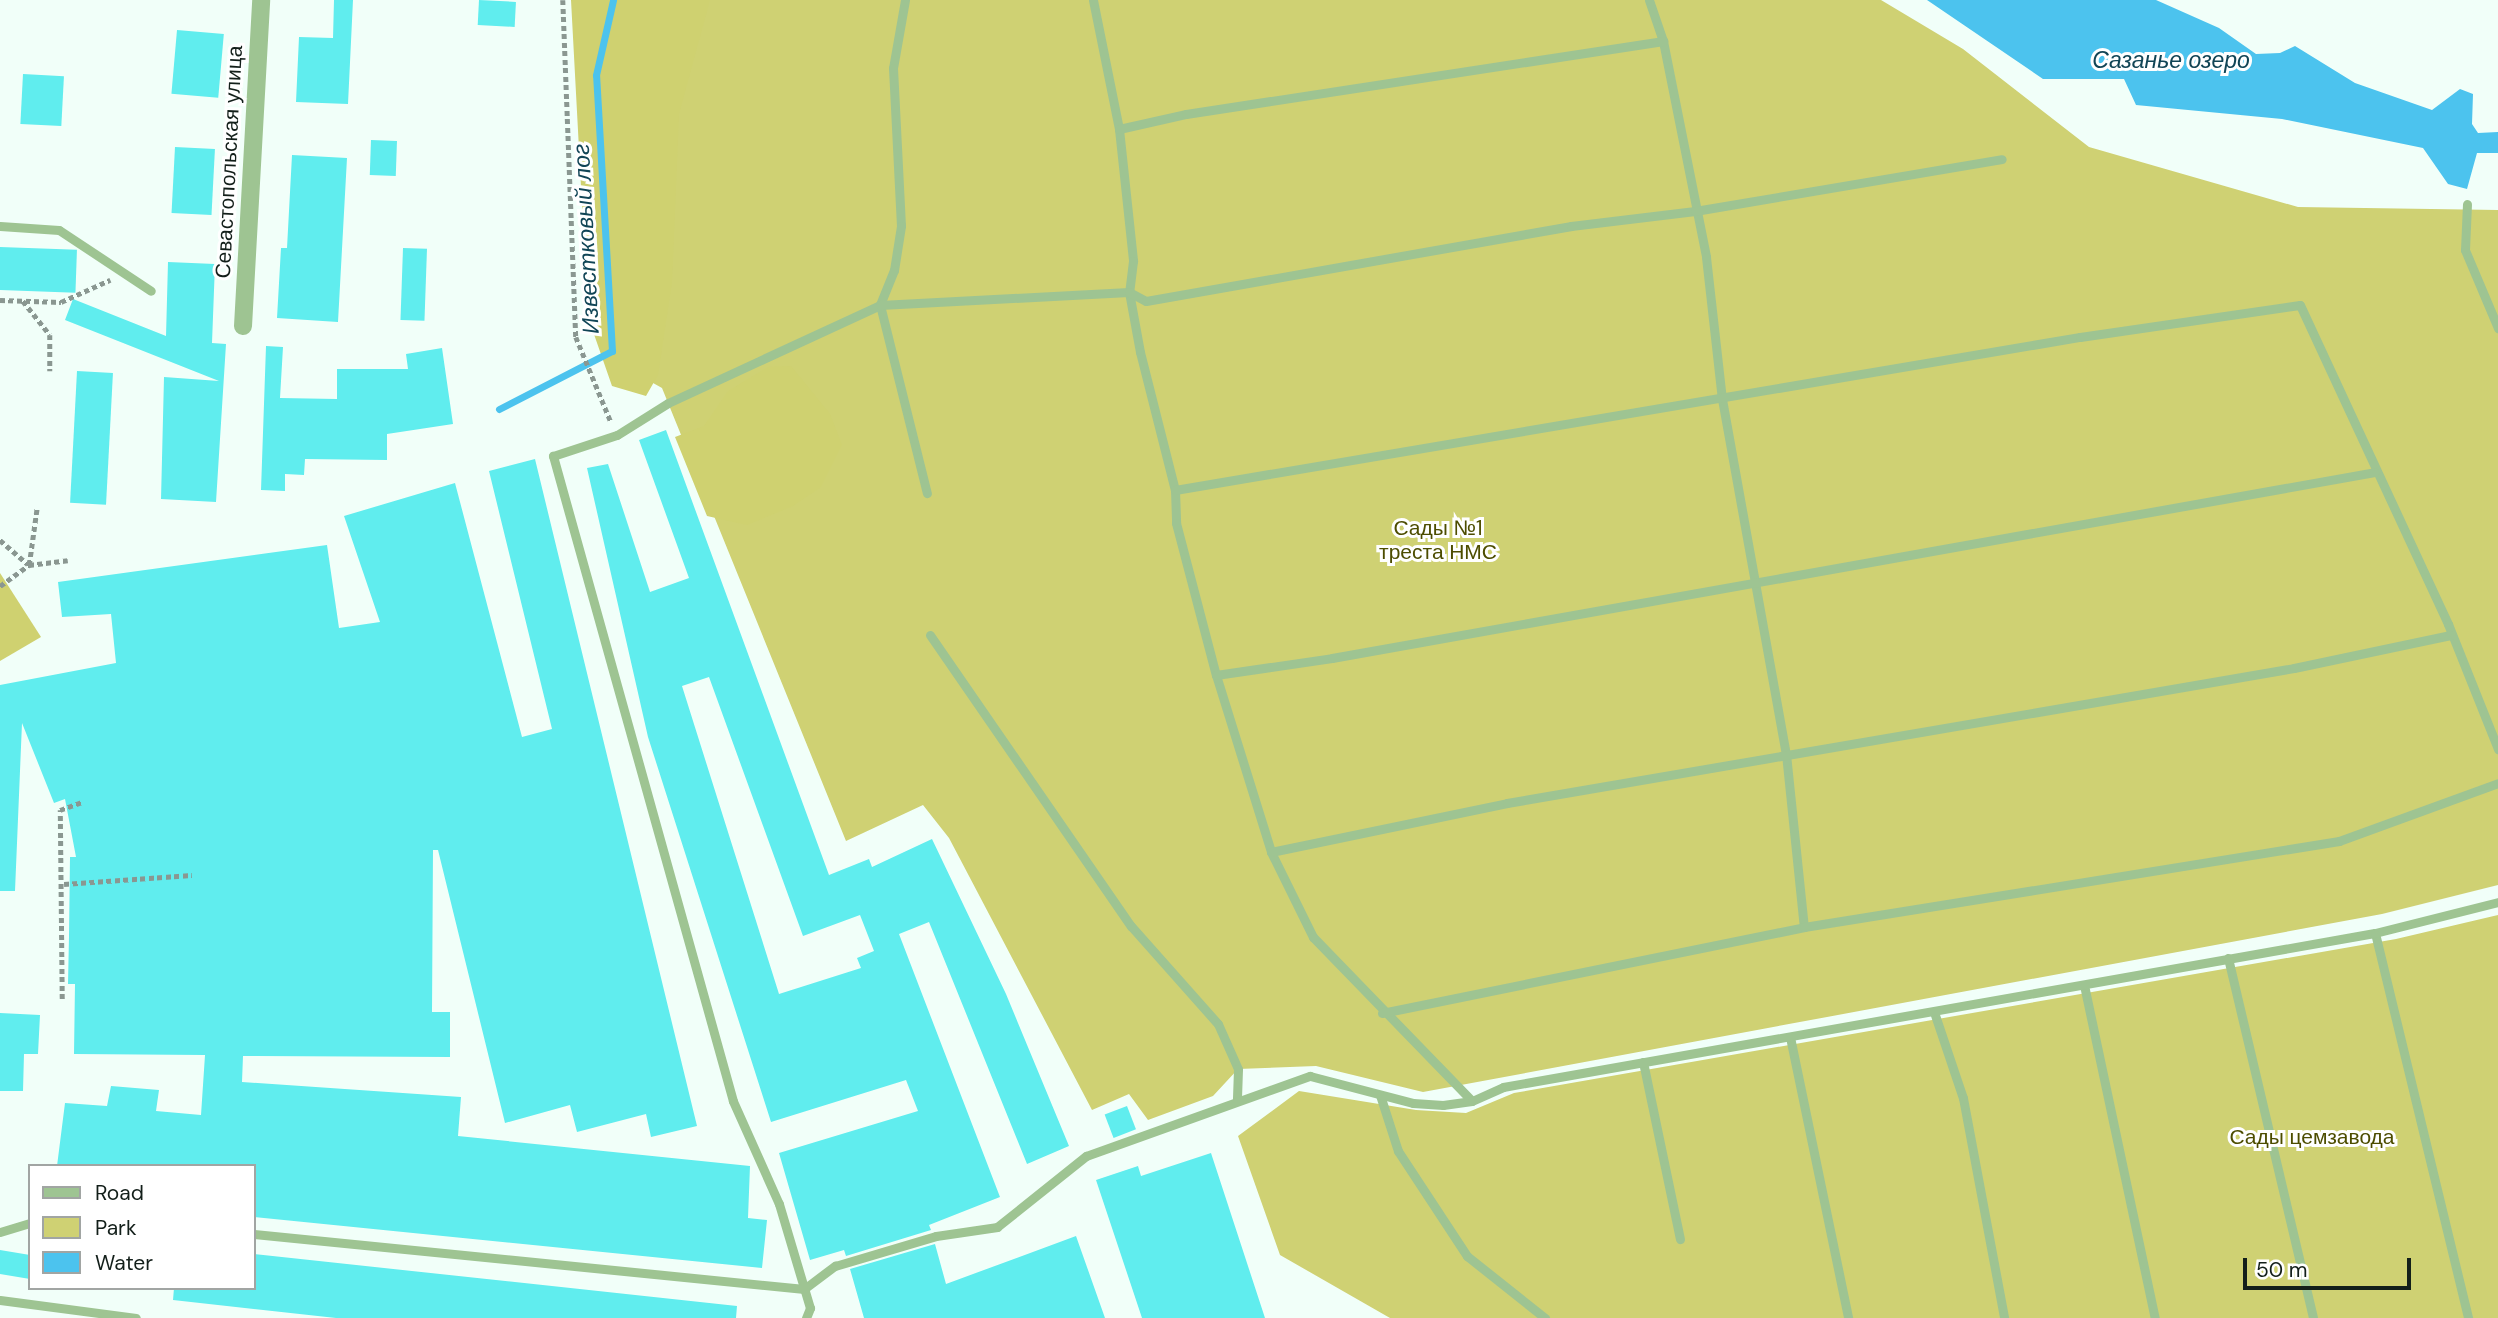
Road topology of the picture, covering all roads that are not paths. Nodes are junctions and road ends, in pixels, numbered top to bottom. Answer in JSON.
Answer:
{"nodes":[{"id":1,"x":261,"y":0,"type":"edge"},
{"id":2,"x":905,"y":0,"type":"edge"},
{"id":3,"x":1094,"y":0,"type":"edge"},
{"id":4,"x":1649,"y":0,"type":"edge"},
{"id":5,"x":1663,"y":41,"type":"junction"},
{"id":6,"x":1119,"y":130,"type":"junction"},
{"id":7,"x":2002,"y":159,"type":"dead end"},
{"id":8,"x":2468,"y":204,"type":"dead end"},
{"id":9,"x":1695,"y":211,"type":"junction"},
{"id":10,"x":0,"y":226,"type":"edge"},
{"id":11,"x":150,"y":291,"type":"dead end"},
{"id":12,"x":1129,"y":292,"type":"junction"},
{"id":13,"x":880,"y":305,"type":"junction"},
{"id":14,"x":243,"y":326,"type":"dead end"},
{"id":15,"x":2498,"y":328,"type":"edge"},
{"id":16,"x":1723,"y":399,"type":"junction"},
{"id":17,"x":2375,"y":472,"type":"junction"},
{"id":18,"x":1175,"y":490,"type":"junction"},
{"id":19,"x":927,"y":493,"type":"dead end"},
{"id":20,"x":1755,"y":583,"type":"junction"},
{"id":21,"x":930,"y":635,"type":"dead end"},
{"id":22,"x":2451,"y":635,"type":"junction"},
{"id":23,"x":1216,"y":675,"type":"junction"},
{"id":24,"x":2498,"y":749,"type":"edge"},
{"id":25,"x":1786,"y":754,"type":"junction"},
{"id":26,"x":2498,"y":783,"type":"edge"},
{"id":27,"x":1271,"y":852,"type":"junction"},
{"id":28,"x":2498,"y":902,"type":"edge"},
{"id":29,"x":1804,"y":928,"type":"junction"},
{"id":30,"x":2375,"y":933,"type":"junction"},
{"id":31,"x":2228,"y":958,"type":"junction"},
{"id":32,"x":2084,"y":985,"type":"junction"},
{"id":33,"x":1934,"y":1012,"type":"junction"},
{"id":34,"x":1382,"y":1013,"type":"junction"},
{"id":35,"x":1790,"y":1037,"type":"junction"},
{"id":36,"x":1643,"y":1062,"type":"junction"},
{"id":37,"x":1380,"y":1095,"type":"junction"},
{"id":38,"x":1237,"y":1099,"type":"junction"},
{"id":39,"x":1472,"y":1101,"type":"junction"},
{"id":40,"x":28,"y":1224,"type":"edge"},
{"id":41,"x":0,"y":1232,"type":"edge"},
{"id":42,"x":256,"y":1234,"type":"edge"},
{"id":43,"x":1680,"y":1239,"type":"dead end"},
{"id":44,"x":804,"y":1289,"type":"junction"},
{"id":45,"x":0,"y":1300,"type":"edge"},
{"id":46,"x":136,"y":1318,"type":"edge"},
{"id":47,"x":806,"y":1318,"type":"edge"},
{"id":48,"x":1545,"y":1318,"type":"edge"},
{"id":49,"x":1848,"y":1318,"type":"edge"},
{"id":50,"x":2004,"y":1318,"type":"edge"},
{"id":51,"x":2155,"y":1318,"type":"edge"},
{"id":52,"x":2313,"y":1318,"type":"edge"},
{"id":53,"x":2468,"y":1318,"type":"edge"}],
"edges":[{"from":1,"to":14,"type":"street","name":"Севастопольская улица"},
{"from":2,"to":13,"type":"lane"},
{"from":3,"to":6,"type":"lane"},
{"from":4,"to":5,"type":"lane"},
{"from":5,"to":6,"type":"lane"},
{"from":5,"to":9,"type":"lane"},
{"from":6,"to":12,"type":"lane"},
{"from":7,"to":9,"type":"lane"},
{"from":8,"to":15,"type":"lane"},
{"from":9,"to":12,"type":"lane"},
{"from":9,"to":16,"type":"lane"},
{"from":10,"to":11,"type":"lane"},
{"from":12,"to":13,"type":"lane"},
{"from":12,"to":18,"type":"lane"},
{"from":13,"to":19,"type":"lane"},
{"from":13,"to":44,"type":"lane"},
{"from":16,"to":17,"type":"lane"},
{"from":16,"to":18,"type":"lane"},
{"from":16,"to":20,"type":"lane"},
{"from":17,"to":20,"type":"lane"},
{"from":17,"to":22,"type":"lane"},
{"from":18,"to":23,"type":"lane"},
{"from":20,"to":23,"type":"lane"},
{"from":20,"to":25,"type":"lane"},
{"from":21,"to":38,"type":"lane"},
{"from":22,"to":24,"type":"lane"},
{"from":22,"to":25,"type":"lane"},
{"from":23,"to":27,"type":"lane"},
{"from":25,"to":27,"type":"lane"},
{"from":25,"to":29,"type":"lane"},
{"from":26,"to":29,"type":"lane"},
{"from":27,"to":34,"type":"lane"},
{"from":28,"to":30,"type":"lane"},
{"from":29,"to":34,"type":"lane"},
{"from":30,"to":31,"type":"lane"},
{"from":30,"to":53,"type":"lane"},
{"from":31,"to":32,"type":"lane"},
{"from":31,"to":52,"type":"lane"},
{"from":32,"to":33,"type":"lane"},
{"from":32,"to":51,"type":"lane"},
{"from":33,"to":35,"type":"lane"},
{"from":33,"to":50,"type":"lane"},
{"from":34,"to":39,"type":"lane"},
{"from":35,"to":36,"type":"lane"},
{"from":35,"to":49,"type":"lane"},
{"from":36,"to":39,"type":"lane"},
{"from":36,"to":43,"type":"lane"},
{"from":37,"to":38,"type":"lane"},
{"from":37,"to":39,"type":"lane"},
{"from":37,"to":48,"type":"lane"},
{"from":38,"to":44,"type":"lane"},
{"from":40,"to":41,"type":"lane"},
{"from":42,"to":44,"type":"lane"},
{"from":44,"to":47,"type":"lane"},
{"from":45,"to":46,"type":"lane"}]}
